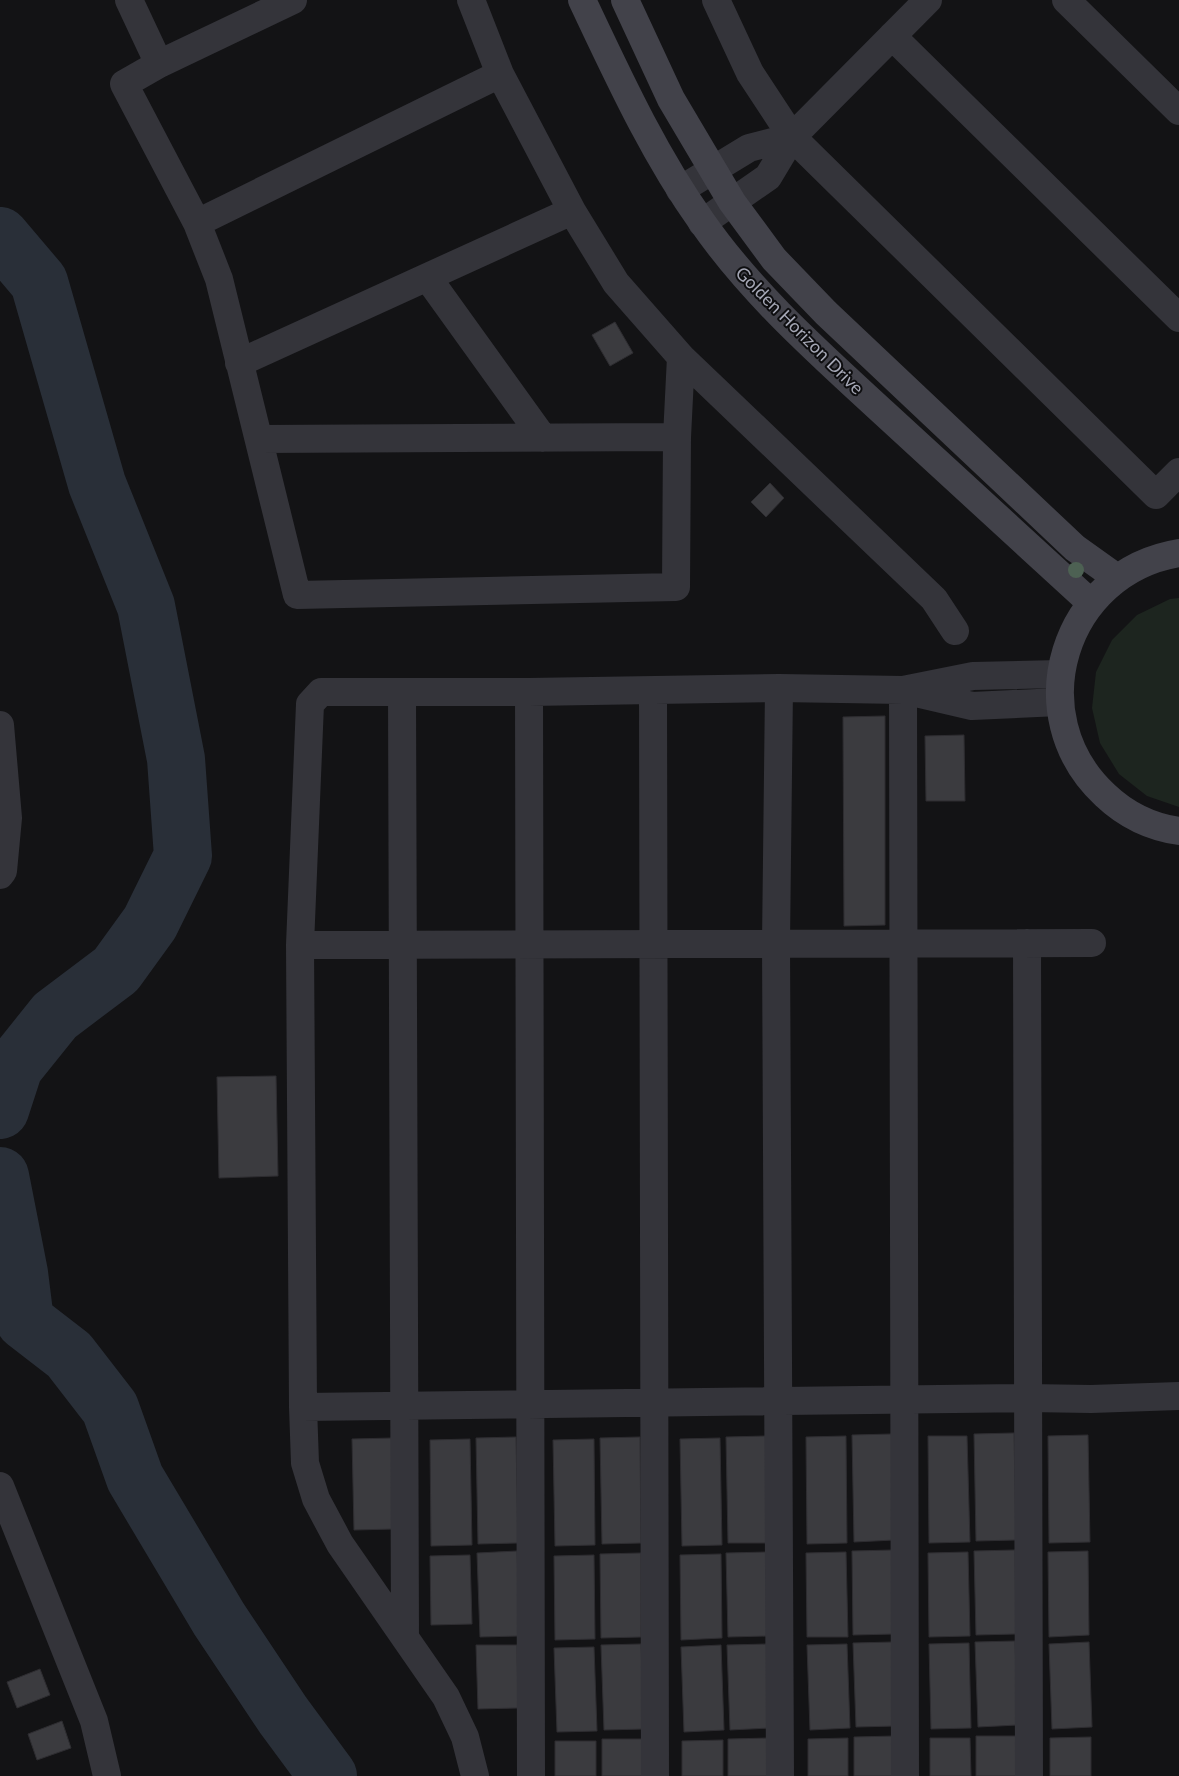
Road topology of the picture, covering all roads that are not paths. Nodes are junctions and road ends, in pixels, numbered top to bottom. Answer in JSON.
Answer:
{"nodes":[{"id":1,"x":129,"y":0,"type":"edge"},
{"id":2,"x":293,"y":0,"type":"edge"},
{"id":3,"x":471,"y":0,"type":"edge"},
{"id":4,"x":582,"y":0,"type":"edge"},
{"id":5,"x":625,"y":0,"type":"edge"},
{"id":6,"x":716,"y":0,"type":"edge"},
{"id":7,"x":928,"y":0,"type":"edge"},
{"id":8,"x":1066,"y":0,"type":"edge"},
{"id":9,"x":892,"y":36,"type":"junction"},
{"id":10,"x":159,"y":64,"type":"junction"},
{"id":11,"x":500,"y":74,"type":"junction"},
{"id":12,"x":1179,"y":111,"type":"edge"},
{"id":13,"x":792,"y":137,"type":"junction"},
{"id":14,"x":712,"y":170,"type":"junction"},
{"id":15,"x":680,"y":190,"type":"junction"},
{"id":16,"x":732,"y":202,"type":"junction"},
{"id":17,"x":572,"y":211,"type":"junction"},
{"id":18,"x":702,"y":223,"type":"junction"},
{"id":19,"x":197,"y":224,"type":"junction"},
{"id":20,"x":428,"y":278,"type":"junction"},
{"id":21,"x":1179,"y":318,"type":"edge"},
{"id":22,"x":681,"y":357,"type":"junction"},
{"id":23,"x":239,"y":363,"type":"junction"},
{"id":24,"x":677,"y":437,"type":"junction"},
{"id":25,"x":258,"y":438,"type":"junction"},
{"id":26,"x":543,"y":438,"type":"junction"},
{"id":27,"x":1179,"y":472,"type":"edge"},
{"id":28,"x":1179,"y":553,"type":"edge"},
{"id":29,"x":1118,"y":578,"type":"junction"},
{"id":30,"x":1091,"y":603,"type":"junction"},
{"id":31,"x":955,"y":632,"type":"dead end"},
{"id":32,"x":1060,"y":674,"type":"junction"},
{"id":33,"x":779,"y":688,"type":"junction"},
{"id":34,"x":903,"y":690,"type":"junction"},
{"id":35,"x":653,"y":691,"type":"junction"},
{"id":36,"x":402,"y":692,"type":"junction"},
{"id":37,"x":529,"y":692,"type":"junction"},
{"id":38,"x":1059,"y":702,"type":"junction"},
{"id":39,"x":0,"y":725,"type":"edge"},
{"id":40,"x":1179,"y":831,"type":"edge"},
{"id":41,"x":0,"y":875,"type":"edge"},
{"id":42,"x":776,"y":943,"type":"junction"},
{"id":43,"x":903,"y":943,"type":"junction"},
{"id":44,"x":1027,"y":943,"type":"junction"},
{"id":45,"x":1092,"y":943,"type":"dead end"},
{"id":46,"x":403,"y":944,"type":"junction"},
{"id":47,"x":529,"y":944,"type":"junction"},
{"id":48,"x":653,"y":944,"type":"junction"},
{"id":49,"x":300,"y":945,"type":"junction"},
{"id":50,"x":1179,"y":1396,"type":"edge"},
{"id":51,"x":1028,"y":1398,"type":"junction"},
{"id":52,"x":905,"y":1399,"type":"junction"},
{"id":53,"x":779,"y":1401,"type":"junction"},
{"id":54,"x":654,"y":1403,"type":"junction"},
{"id":55,"x":530,"y":1404,"type":"junction"},
{"id":56,"x":405,"y":1406,"type":"junction"},
{"id":57,"x":303,"y":1407,"type":"junction"},
{"id":58,"x":0,"y":1486,"type":"edge"},
{"id":59,"x":405,"y":1637,"type":"junction"},
{"id":60,"x":107,"y":1776,"type":"edge"},
{"id":61,"x":476,"y":1776,"type":"edge"},
{"id":62,"x":531,"y":1776,"type":"edge"},
{"id":63,"x":655,"y":1776,"type":"edge"},
{"id":64,"x":780,"y":1776,"type":"edge"},
{"id":65,"x":905,"y":1776,"type":"edge"},
{"id":66,"x":1029,"y":1776,"type":"edge"}],
"edges":[{"from":1,"to":10,"type":"street"},
{"from":2,"to":10,"type":"street"},
{"from":3,"to":11,"type":"street"},
{"from":4,"to":15,"type":"street","name":"Golden Horizon Drive"},
{"from":5,"to":14,"type":"street","name":"Golden Horizon Drive"},
{"from":6,"to":13,"type":"street"},
{"from":7,"to":9,"type":"street"},
{"from":8,"to":12,"type":"street"},
{"from":9,"to":13,"type":"street"},
{"from":9,"to":21,"type":"street"},
{"from":10,"to":19,"type":"street"},
{"from":11,"to":17,"type":"street"},
{"from":11,"to":19,"type":"street"},
{"from":13,"to":14,"type":"street"},
{"from":13,"to":16,"type":"street"},
{"from":13,"to":27,"type":"street"},
{"from":14,"to":15,"type":"street"},
{"from":14,"to":16,"type":"street","name":"Golden Horizon Drive"},
{"from":15,"to":18,"type":"street","name":"Golden Horizon Drive"},
{"from":16,"to":18,"type":"street"},
{"from":16,"to":29,"type":"street","name":"Golden Horizon Drive"},
{"from":17,"to":20,"type":"street"},
{"from":17,"to":22,"type":"street"},
{"from":18,"to":30,"type":"street","name":"Golden Horizon Drive"},
{"from":19,"to":23,"type":"street"},
{"from":20,"to":23,"type":"street"},
{"from":20,"to":26,"type":"street"},
{"from":22,"to":24,"type":"street"},
{"from":22,"to":31,"type":"street"},
{"from":23,"to":25,"type":"street"},
{"from":24,"to":25,"type":"street"},
{"from":24,"to":26,"type":"street"},
{"from":25,"to":26,"type":"street"},
{"from":28,"to":29,"type":"street"},
{"from":29,"to":30,"type":"street"},
{"from":30,"to":32,"type":"street"},
{"from":32,"to":34,"type":"street"},
{"from":32,"to":38,"type":"street"},
{"from":33,"to":34,"type":"street"},
{"from":33,"to":35,"type":"street"},
{"from":33,"to":42,"type":"street"},
{"from":34,"to":38,"type":"street"},
{"from":34,"to":43,"type":"street"},
{"from":35,"to":37,"type":"street"},
{"from":35,"to":48,"type":"street"},
{"from":36,"to":37,"type":"street"},
{"from":36,"to":46,"type":"street"},
{"from":36,"to":49,"type":"street"},
{"from":37,"to":47,"type":"street"},
{"from":38,"to":40,"type":"street"},
{"from":39,"to":41,"type":"street"},
{"from":42,"to":43,"type":"street"},
{"from":42,"to":48,"type":"street"},
{"from":42,"to":53,"type":"street"},
{"from":43,"to":44,"type":"street"},
{"from":43,"to":52,"type":"street"},
{"from":44,"to":45,"type":"street"},
{"from":44,"to":51,"type":"street"},
{"from":46,"to":47,"type":"street"},
{"from":46,"to":49,"type":"street"},
{"from":46,"to":56,"type":"street"},
{"from":47,"to":48,"type":"street"},
{"from":47,"to":55,"type":"street"},
{"from":48,"to":54,"type":"street"},
{"from":49,"to":57,"type":"street"},
{"from":50,"to":51,"type":"street"},
{"from":51,"to":52,"type":"street"},
{"from":51,"to":66,"type":"street"},
{"from":52,"to":53,"type":"street"},
{"from":52,"to":65,"type":"street"},
{"from":53,"to":54,"type":"street"},
{"from":53,"to":64,"type":"street"},
{"from":54,"to":55,"type":"street"},
{"from":54,"to":63,"type":"street"},
{"from":55,"to":56,"type":"street"},
{"from":55,"to":62,"type":"street"},
{"from":56,"to":57,"type":"street"},
{"from":56,"to":59,"type":"street"},
{"from":57,"to":59,"type":"street"},
{"from":58,"to":60,"type":"street"},
{"from":59,"to":61,"type":"street"}]}
